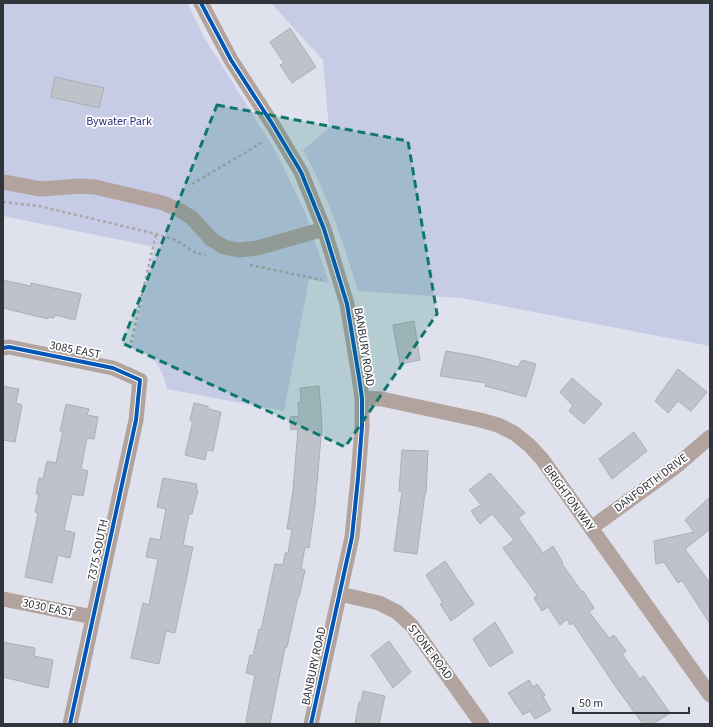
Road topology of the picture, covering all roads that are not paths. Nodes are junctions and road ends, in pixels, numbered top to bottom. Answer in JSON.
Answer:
{"nodes":[{"id":1,"x":201,"y":3,"type":"edge"},
{"id":2,"x":3,"y":182,"type":"edge"},
{"id":3,"x":324,"y":229,"type":"junction"},
{"id":4,"x":3,"y":348,"type":"edge"},
{"id":5,"x":140,"y":380,"type":"joint"},
{"id":6,"x":362,"y":398,"type":"junction"},
{"id":7,"x":710,"y":437,"type":"edge"},
{"id":8,"x":591,"y":528,"type":"junction"},
{"id":9,"x":340,"y":594,"type":"junction"},
{"id":10,"x":3,"y":598,"type":"edge"},
{"id":11,"x":93,"y":617,"type":"junction"},
{"id":12,"x":710,"y":695,"type":"edge"},
{"id":13,"x":70,"y":724,"type":"edge"},
{"id":14,"x":311,"y":724,"type":"edge"},
{"id":15,"x":482,"y":724,"type":"edge"}],
"edges":[{"from":1,"to":3,"type":"street","name":"BANBURY ROAD"},
{"from":2,"to":3,"type":"street"},
{"from":3,"to":6,"type":"street","name":"BANBURY ROAD"},
{"from":4,"to":5,"type":"street","name":"3085 EAST"},
{"from":5,"to":11,"type":"street","name":"7375 SOUTH"},
{"from":6,"to":8,"type":"street","name":"BRIGHTON WAY"},
{"from":6,"to":9,"type":"street","name":"BANBURY ROAD"},
{"from":7,"to":8,"type":"street","name":"DANFORTH DRIVE"},
{"from":8,"to":12,"type":"street","name":"BRIGHTON WAY"},
{"from":9,"to":14,"type":"street","name":"BANBURY ROAD"},
{"from":9,"to":15,"type":"street","name":"STONE ROAD"},
{"from":10,"to":11,"type":"street","name":"3030 EAST"},
{"from":11,"to":13,"type":"street","name":"7375 SOUTH"}]}
